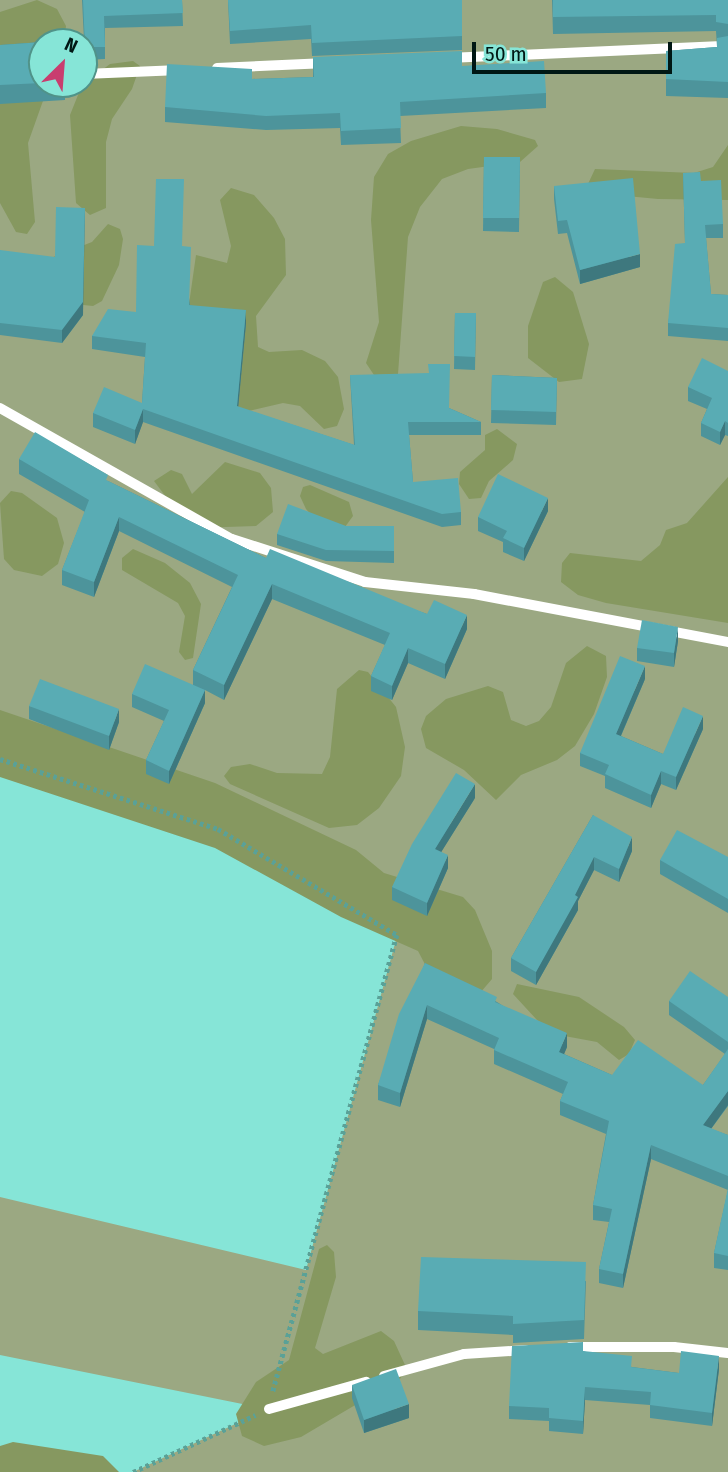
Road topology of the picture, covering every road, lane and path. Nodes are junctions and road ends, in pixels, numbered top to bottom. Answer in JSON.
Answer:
{"nodes":[{"id":1,"x":728,"y":46,"type":"edge"},
{"id":2,"x":440,"y":59,"type":"edge"},
{"id":3,"x":344,"y":63,"type":"edge"},
{"id":4,"x":194,"y":69,"type":"edge"},
{"id":5,"x":207,"y":69,"type":"edge"},
{"id":6,"x":98,"y":73,"type":"edge"},
{"id":7,"x":0,"y":408,"type":"edge"},
{"id":8,"x":728,"y":642,"type":"edge"},
{"id":9,"x":0,"y":759,"type":"edge"},
{"id":10,"x":550,"y":1348,"type":"edge"},
{"id":11,"x":538,"y":1349,"type":"edge"},
{"id":12,"x":728,"y":1353,"type":"edge"},
{"id":13,"x":268,"y":1409,"type":"junction"},
{"id":14,"x":133,"y":1472,"type":"edge"}],
"edges":[{"from":1,"to":2,"type":"lane"},
{"from":3,"to":5,"type":"lane"},
{"from":4,"to":6,"type":"lane"},
{"from":7,"to":8,"type":"lane"},
{"from":9,"to":13,"type":"path"},
{"from":10,"to":12,"type":"lane"},
{"from":11,"to":13,"type":"lane"},
{"from":13,"to":14,"type":"path"}]}
